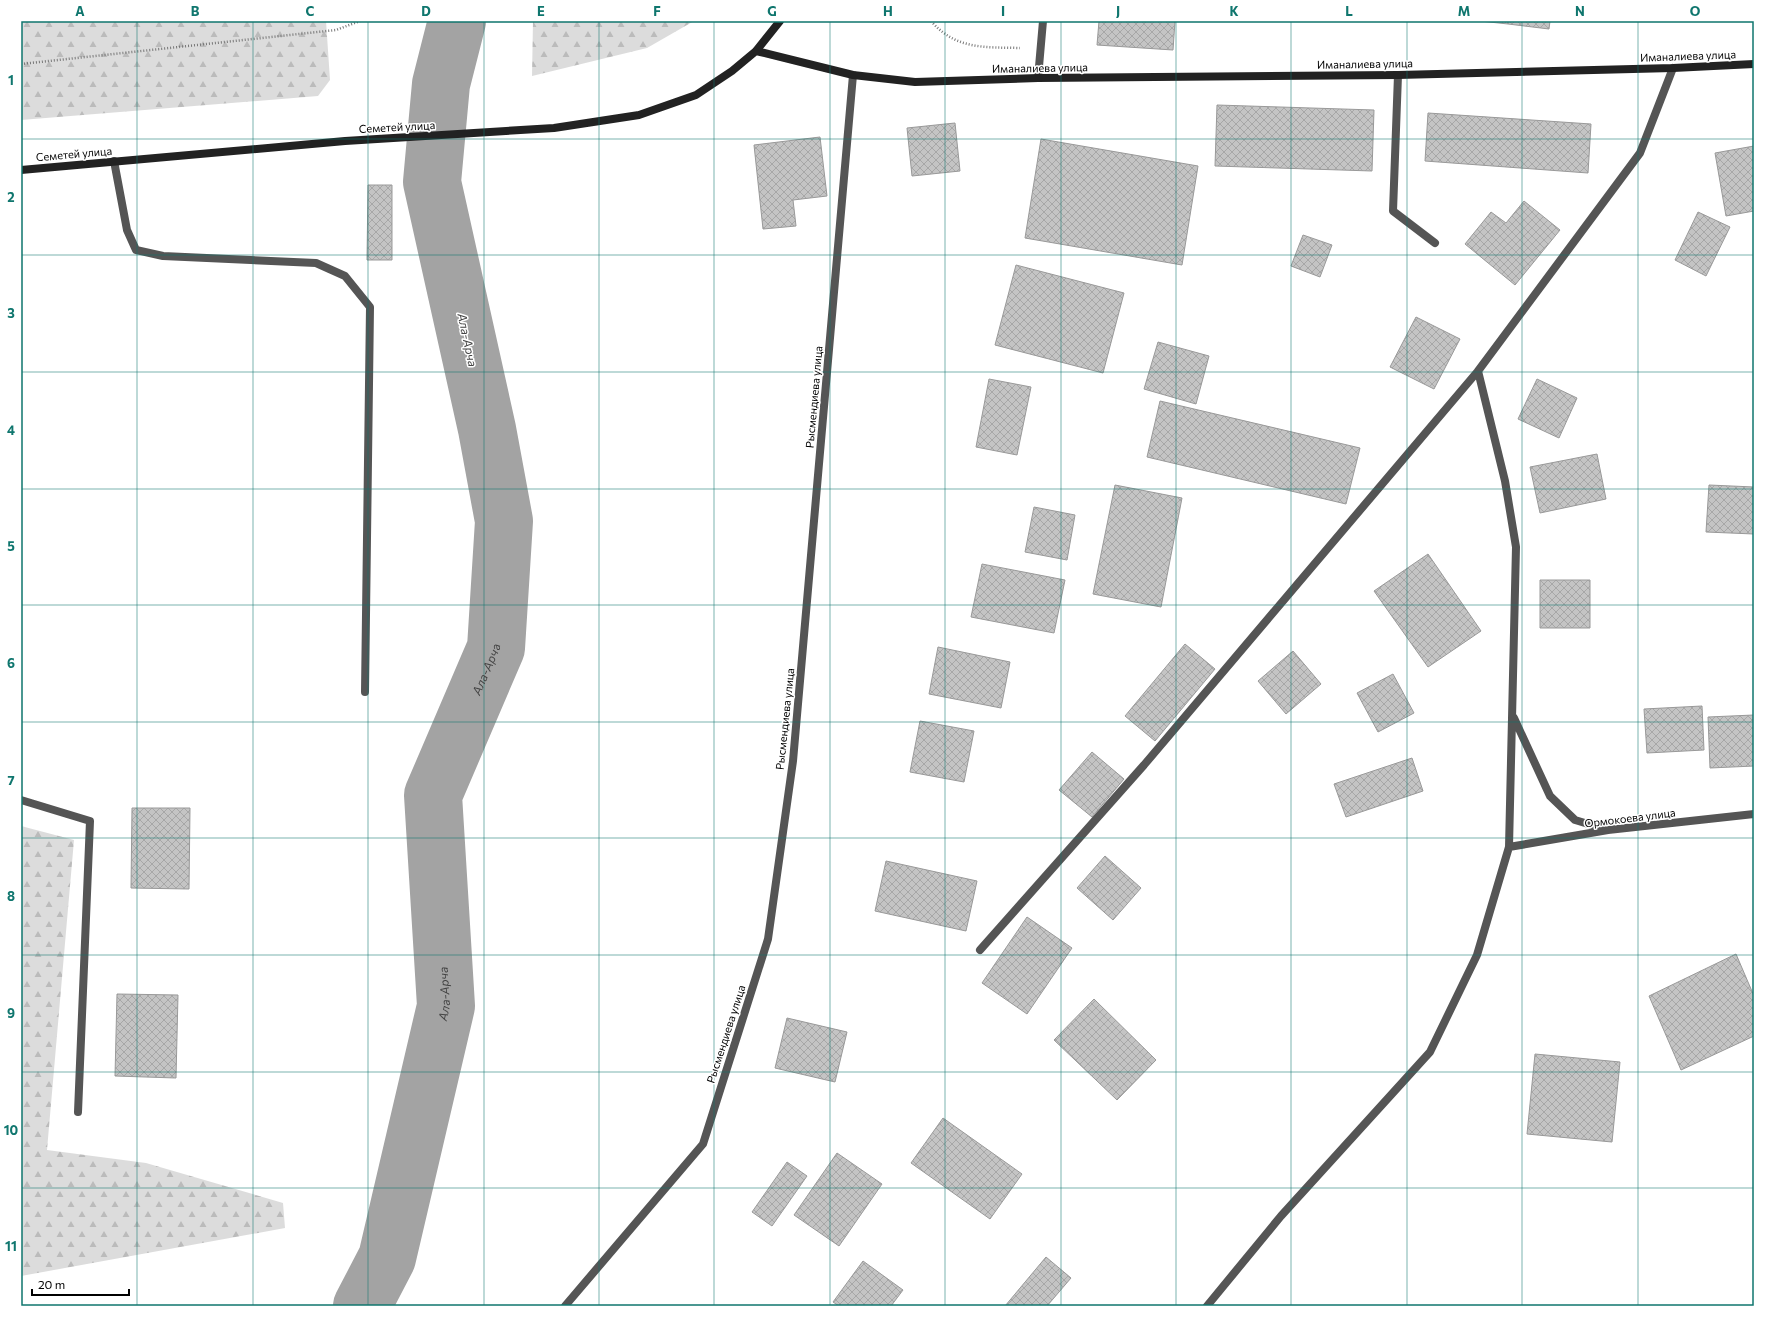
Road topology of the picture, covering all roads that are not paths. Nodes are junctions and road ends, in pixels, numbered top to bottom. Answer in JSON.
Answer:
{"nodes":[{"id":1,"x":780,"y":21,"type":"edge"},
{"id":2,"x":1044,"y":21,"type":"edge"},
{"id":3,"x":756,"y":51,"type":"junction"},
{"id":4,"x":1754,"y":64,"type":"edge"},
{"id":5,"x":1673,"y":68,"type":"junction"},
{"id":6,"x":853,"y":75,"type":"junction"},
{"id":7,"x":1398,"y":75,"type":"junction"},
{"id":8,"x":1038,"y":78,"type":"junction"},
{"id":9,"x":114,"y":161,"type":"junction"},
{"id":10,"x":21,"y":170,"type":"edge"},
{"id":11,"x":1435,"y":243,"type":"dead end"},
{"id":12,"x":1478,"y":370,"type":"junction"},
{"id":13,"x":365,"y":692,"type":"dead end"},
{"id":14,"x":1513,"y":715,"type":"junction"},
{"id":15,"x":21,"y":800,"type":"edge"},
{"id":16,"x":1754,"y":814,"type":"edge"},
{"id":17,"x":1608,"y":830,"type":"junction"},
{"id":18,"x":1508,"y":846,"type":"junction"},
{"id":19,"x":980,"y":950,"type":"dead end"},
{"id":20,"x":78,"y":1112,"type":"dead end"},
{"id":21,"x":565,"y":1306,"type":"edge"},
{"id":22,"x":1207,"y":1306,"type":"edge"}],
"edges":[{"from":1,"to":3,"type":"street","name":"Семетей улица"},
{"from":2,"to":8,"type":"street"},
{"from":3,"to":6,"type":"street","name":"Иманалиева улица"},
{"from":3,"to":9,"type":"street","name":"Семетей улица"},
{"from":4,"to":5,"type":"street","name":"Иманалиева улица"},
{"from":5,"to":7,"type":"street","name":"Иманалиева улица"},
{"from":5,"to":12,"type":"street"},
{"from":6,"to":8,"type":"street","name":"Иманалиева улица"},
{"from":6,"to":21,"type":"street","name":"Рысмендиева улица"},
{"from":7,"to":8,"type":"street","name":"Иманалиева улица"},
{"from":7,"to":11,"type":"street"},
{"from":9,"to":10,"type":"street","name":"Семетей улица"},
{"from":9,"to":13,"type":"street"},
{"from":12,"to":14,"type":"street"},
{"from":12,"to":19,"type":"street"},
{"from":14,"to":17,"type":"street"},
{"from":14,"to":18,"type":"street"},
{"from":15,"to":20,"type":"street"},
{"from":16,"to":17,"type":"street","name":"Ормокоева улица"},
{"from":17,"to":18,"type":"street","name":"Ормокоева улица"},
{"from":18,"to":22,"type":"street"}]}
